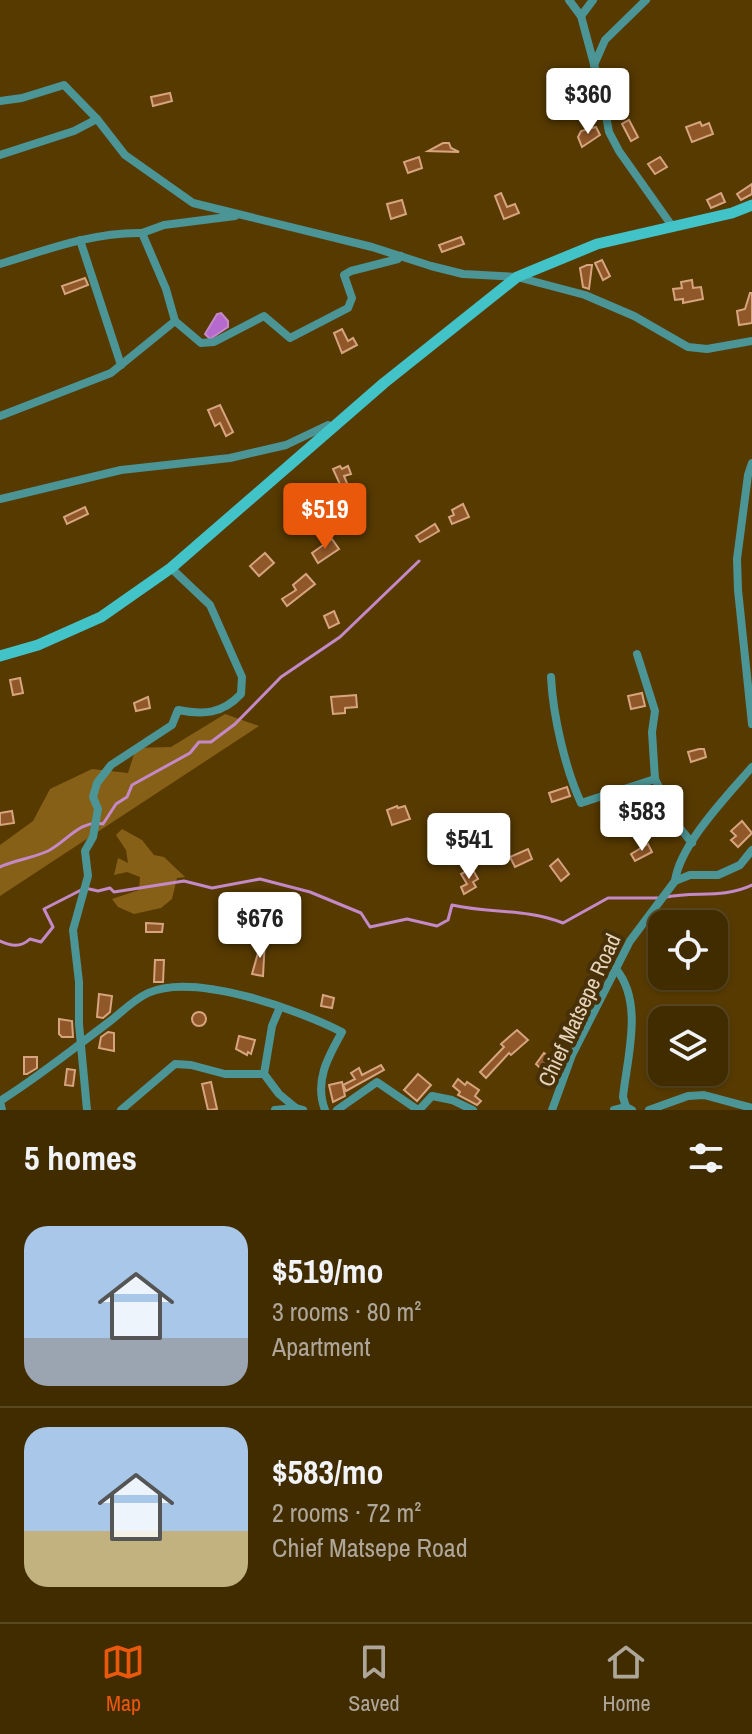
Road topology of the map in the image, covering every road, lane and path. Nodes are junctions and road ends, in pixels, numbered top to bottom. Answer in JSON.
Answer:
{"nodes":[{"id":1,"x":569,"y":0,"type":"edge"},
{"id":2,"x":593,"y":0,"type":"edge"},
{"id":3,"x":646,"y":0,"type":"edge"},
{"id":4,"x":581,"y":16,"type":"junction"},
{"id":5,"x":594,"y":65,"type":"junction"},
{"id":6,"x":0,"y":101,"type":"edge"},
{"id":7,"x":97,"y":119,"type":"junction"},
{"id":8,"x":0,"y":155,"type":"edge"},
{"id":9,"x":752,"y":205,"type":"edge"},
{"id":10,"x":238,"y":215,"type":"junction"},
{"id":11,"x":672,"y":226,"type":"junction"},
{"id":12,"x":142,"y":233,"type":"junction"},
{"id":13,"x":80,"y":240,"type":"junction"},
{"id":14,"x":401,"y":256,"type":"junction"},
{"id":15,"x":0,"y":264,"type":"edge"},
{"id":16,"x":517,"y":277,"type":"junction"},
{"id":17,"x":175,"y":321,"type":"junction"},
{"id":18,"x":752,"y":341,"type":"edge"},
{"id":19,"x":121,"y":365,"type":"junction"},
{"id":20,"x":0,"y":416,"type":"edge"},
{"id":21,"x":333,"y":427,"type":"junction"},
{"id":22,"x":752,"y":463,"type":"edge"},
{"id":23,"x":0,"y":499,"type":"edge"},
{"id":24,"x":171,"y":568,"type":"junction"},
{"id":25,"x":637,"y":654,"type":"dead end"},
{"id":26,"x":0,"y":656,"type":"edge"},
{"id":27,"x":551,"y":677,"type":"dead end"},
{"id":28,"x":752,"y":724,"type":"edge"},
{"id":29,"x":752,"y":767,"type":"edge"},
{"id":30,"x":655,"y":779,"type":"junction"},
{"id":31,"x":692,"y":843,"type":"junction"},
{"id":32,"x":752,"y":850,"type":"edge"},
{"id":33,"x":675,"y":881,"type":"junction"},
{"id":34,"x":616,"y":969,"type":"junction"},
{"id":35,"x":280,"y":1007,"type":"junction"},
{"id":36,"x":81,"y":1042,"type":"junction"},
{"id":37,"x":264,"y":1074,"type":"junction"},
{"id":38,"x":629,"y":1108,"type":"edge"},
{"id":39,"x":752,"y":1108,"type":"edge"},
{"id":40,"x":300,"y":1109,"type":"edge"},
{"id":41,"x":2,"y":1110,"type":"edge"},
{"id":42,"x":87,"y":1110,"type":"edge"},
{"id":43,"x":121,"y":1110,"type":"edge"},
{"id":44,"x":275,"y":1110,"type":"edge"},
{"id":45,"x":325,"y":1110,"type":"edge"},
{"id":46,"x":337,"y":1110,"type":"edge"},
{"id":47,"x":418,"y":1110,"type":"edge"},
{"id":48,"x":473,"y":1110,"type":"edge"},
{"id":49,"x":552,"y":1110,"type":"edge"},
{"id":50,"x":614,"y":1110,"type":"edge"},
{"id":51,"x":649,"y":1110,"type":"edge"}],
"edges":[{"from":1,"to":4,"type":"street"},
{"from":2,"to":4,"type":"street"},
{"from":3,"to":5,"type":"street"},
{"from":4,"to":5,"type":"street"},
{"from":5,"to":11,"type":"street"},
{"from":6,"to":7,"type":"street"},
{"from":7,"to":8,"type":"street"},
{"from":7,"to":10,"type":"street"},
{"from":9,"to":11,"type":"street"},
{"from":10,"to":12,"type":"street"},
{"from":10,"to":14,"type":"street"},
{"from":11,"to":16,"type":"street"},
{"from":12,"to":13,"type":"street"},
{"from":12,"to":17,"type":"street"},
{"from":13,"to":15,"type":"street"},
{"from":13,"to":19,"type":"street"},
{"from":14,"to":16,"type":"street"},
{"from":14,"to":17,"type":"street"},
{"from":16,"to":18,"type":"street"},
{"from":16,"to":21,"type":"street"},
{"from":17,"to":19,"type":"street"},
{"from":19,"to":20,"type":"street"},
{"from":21,"to":23,"type":"street"},
{"from":21,"to":24,"type":"street"},
{"from":22,"to":28,"type":"street"},
{"from":24,"to":26,"type":"street"},
{"from":24,"to":36,"type":"street"},
{"from":25,"to":30,"type":"street"},
{"from":27,"to":30,"type":"street"},
{"from":29,"to":31,"type":"street","name":"Chief Matsepe Road"},
{"from":30,"to":31,"type":"street"},
{"from":31,"to":33,"type":"street","name":"Chief Matsepe Road"},
{"from":32,"to":33,"type":"street"},
{"from":33,"to":34,"type":"street","name":"Chief Matsepe Road"},
{"from":34,"to":38,"type":"street"},
{"from":34,"to":49,"type":"street","name":"Chief Matsepe Road"},
{"from":35,"to":36,"type":"street"},
{"from":35,"to":37,"type":"street"},
{"from":35,"to":45,"type":"street"},
{"from":36,"to":41,"type":"street"},
{"from":36,"to":42,"type":"street"},
{"from":37,"to":40,"type":"street"},
{"from":37,"to":43,"type":"street"},
{"from":38,"to":50,"type":"street"},
{"from":39,"to":51,"type":"street"},
{"from":40,"to":44,"type":"street"},
{"from":46,"to":47,"type":"street"},
{"from":47,"to":48,"type":"street"}]}
